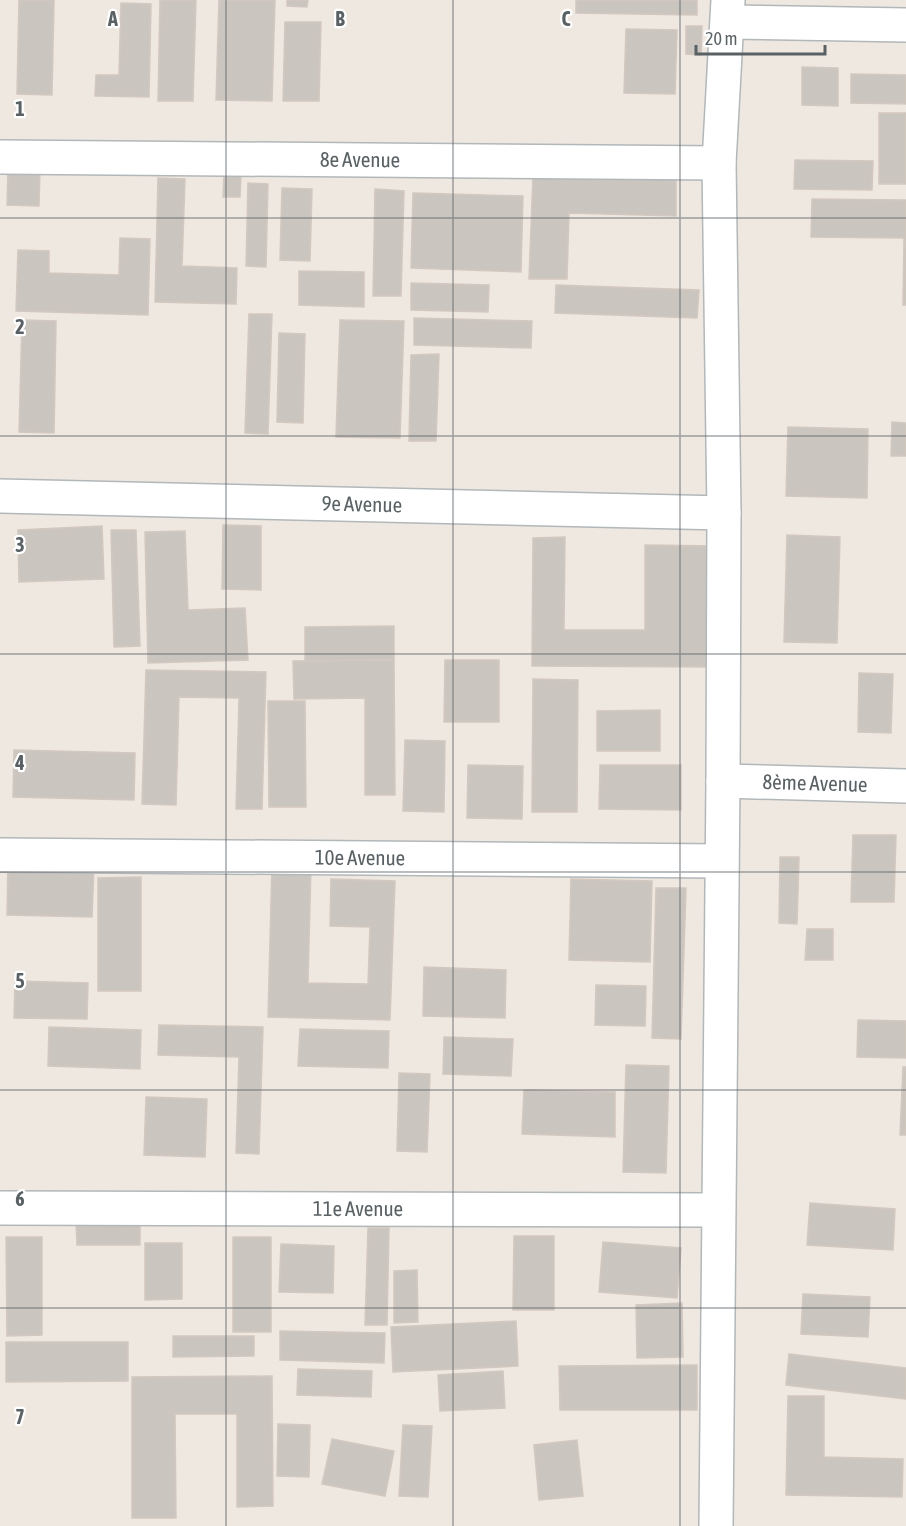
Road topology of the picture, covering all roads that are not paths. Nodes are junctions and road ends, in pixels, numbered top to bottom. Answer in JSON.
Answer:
{"nodes":[{"id":1,"x":728,"y":11,"type":"edge"},
{"id":2,"x":906,"y":25,"type":"edge"},
{"id":3,"x":0,"y":157,"type":"edge"},
{"id":4,"x":719,"y":163,"type":"junction"},
{"id":5,"x":0,"y":496,"type":"edge"},
{"id":6,"x":724,"y":513,"type":"junction"},
{"id":7,"x":723,"y":781,"type":"junction"},
{"id":8,"x":906,"y":786,"type":"edge"},
{"id":9,"x":0,"y":855,"type":"edge"},
{"id":10,"x":721,"y":861,"type":"junction"},
{"id":11,"x":0,"y":1208,"type":"edge"},
{"id":12,"x":717,"y":1210,"type":"junction"},
{"id":13,"x":716,"y":1526,"type":"edge"}],
"edges":[{"from":1,"to":2,"type":"street"},
{"from":1,"to":4,"type":"street"},
{"from":3,"to":4,"type":"street","name":"8e Avenue"},
{"from":4,"to":6,"type":"street"},
{"from":5,"to":6,"type":"street","name":"9e Avenue"},
{"from":6,"to":7,"type":"street"},
{"from":7,"to":8,"type":"street","name":"8ème Avenue"},
{"from":7,"to":10,"type":"street"},
{"from":9,"to":10,"type":"street","name":"10e Avenue"},
{"from":10,"to":12,"type":"street"},
{"from":11,"to":12,"type":"street","name":"11e Avenue"},
{"from":12,"to":13,"type":"street"}]}
